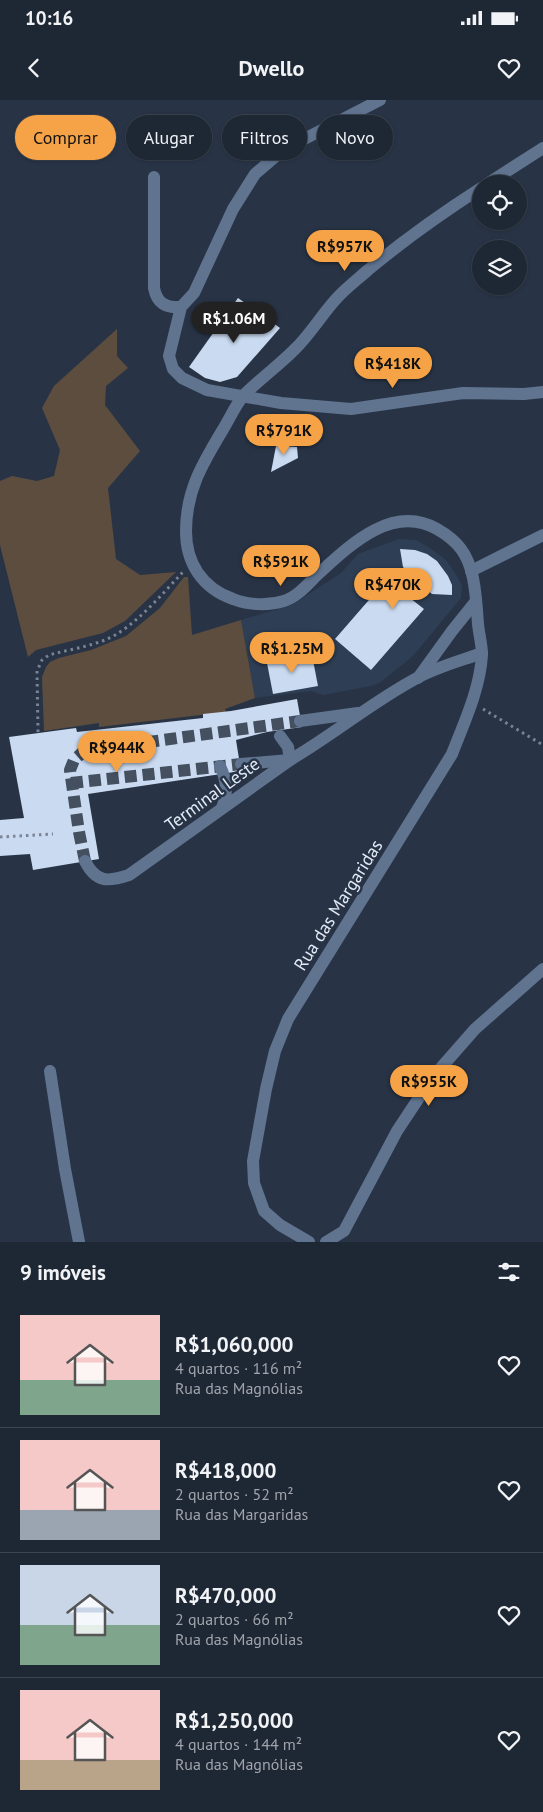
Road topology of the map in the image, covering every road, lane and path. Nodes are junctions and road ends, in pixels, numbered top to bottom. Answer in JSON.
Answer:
{"nodes":[{"id":1,"x":380,"y":100,"type":"edge"},
{"id":2,"x":543,"y":148,"type":"edge"},
{"id":3,"x":501,"y":175,"type":"edge"},
{"id":4,"x":154,"y":177,"type":"dead end"},
{"id":5,"x":472,"y":194,"type":"edge"},
{"id":6,"x":181,"y":307,"type":"junction"},
{"id":7,"x":543,"y":392,"type":"edge"},
{"id":8,"x":242,"y":397,"type":"junction"},
{"id":9,"x":543,"y":535,"type":"edge"},
{"id":10,"x":192,"y":563,"type":"junction"},
{"id":11,"x":471,"y":571,"type":"junction"},
{"id":12,"x":476,"y":601,"type":"junction"},
{"id":13,"x":482,"y":653,"type":"junction"},
{"id":14,"x":418,"y":678,"type":"junction"},
{"id":15,"x":472,"y":702,"type":"junction"},
{"id":16,"x":361,"y":713,"type":"junction"},
{"id":17,"x":300,"y":721,"type":"tunnel mouth"},
{"id":18,"x":38,"y":732,"type":"dead end"},
{"id":19,"x":280,"y":736,"type":"dead end"},
{"id":20,"x":543,"y":745,"type":"edge"},
{"id":21,"x":290,"y":760,"type":"junction"},
{"id":22,"x":241,"y":764,"type":"tunnel mouth"},
{"id":23,"x":220,"y":766,"type":"dead end"},
{"id":24,"x":222,"y":808,"type":"junction"},
{"id":25,"x":53,"y":834,"type":"dead end"},
{"id":26,"x":0,"y":837,"type":"edge"},
{"id":27,"x":85,"y":861,"type":"tunnel mouth"},
{"id":28,"x":543,"y":968,"type":"edge"},
{"id":29,"x":50,"y":1071,"type":"dead end"},
{"id":30,"x":79,"y":1242,"type":"edge"},
{"id":31,"x":309,"y":1242,"type":"edge"},
{"id":32,"x":326,"y":1242,"type":"edge"}],
"edges":[{"from":1,"to":6,"type":"street"},
{"from":2,"to":3,"type":"street"},
{"from":4,"to":6,"type":"street"},
{"from":5,"to":8,"type":"street"},
{"from":6,"to":8,"type":"street"},
{"from":7,"to":8,"type":"street"},
{"from":8,"to":10,"type":"street"},
{"from":9,"to":11,"type":"street"},
{"from":10,"to":11,"type":"street","name":"Rua das Margaridas"},
{"from":10,"to":18,"type":"path"},
{"from":11,"to":12,"type":"street","name":"Rua das Margaridas"},
{"from":12,"to":13,"type":"street","name":"Rua das Margaridas"},
{"from":12,"to":14,"type":"street"},
{"from":13,"to":14,"type":"street","name":"Terminal Leste"},
{"from":13,"to":15,"type":"street","name":"Rua das Margaridas"},
{"from":14,"to":16,"type":"street","name":"Terminal Leste"},
{"from":15,"to":20,"type":"path"},
{"from":15,"to":31,"type":"street","name":"Rua das Margaridas"},
{"from":16,"to":17,"type":"street","name":"Terminal Leste"},
{"from":16,"to":21,"type":"street","name":"Terminal Leste"},
{"from":19,"to":21,"type":"street"},
{"from":21,"to":22,"type":"street"},
{"from":21,"to":24,"type":"street","name":"Terminal Leste"},
{"from":23,"to":24,"type":"street"},
{"from":24,"to":27,"type":"street","name":"Terminal Leste"},
{"from":25,"to":26,"type":"path"},
{"from":28,"to":32,"type":"street"},
{"from":29,"to":30,"type":"street"}]}
